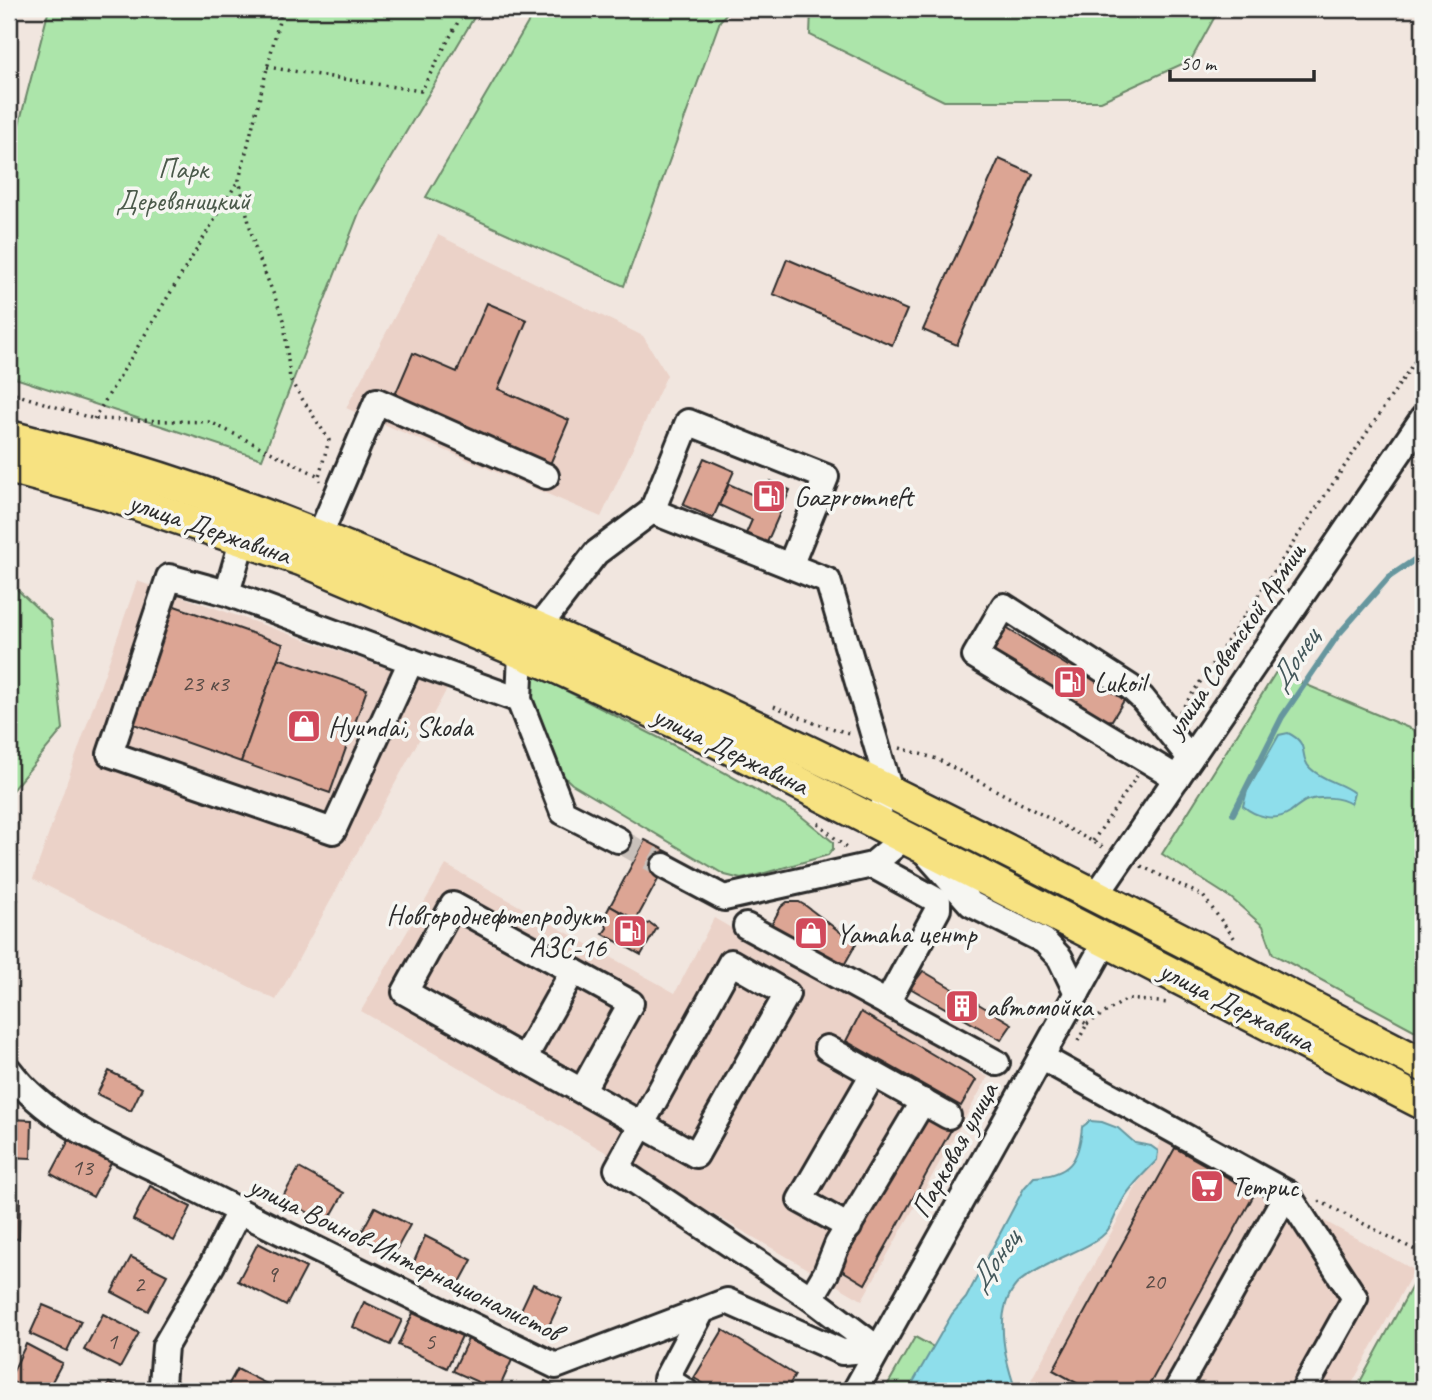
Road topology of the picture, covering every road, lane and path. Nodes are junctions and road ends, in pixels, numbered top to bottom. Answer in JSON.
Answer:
{"nodes":[{"id":1,"x":282,"y":9,"type":"edge"},
{"id":2,"x":465,"y":9,"type":"edge"},
{"id":3,"x":267,"y":67,"type":"junction"},
{"id":4,"x":240,"y":180,"type":"junction"},
{"id":5,"x":1423,"y":349,"type":"edge"},
{"id":6,"x":9,"y":392,"type":"edge"},
{"id":7,"x":1423,"y":418,"type":"edge"},
{"id":8,"x":94,"y":419,"type":"junction"},
{"id":9,"x":9,"y":437,"type":"edge"},
{"id":10,"x":9,"y":467,"type":"edge"},
{"id":11,"x":319,"y":476,"type":"junction"},
{"id":12,"x":546,"y":476,"type":"dead end"},
{"id":13,"x":652,"y":511,"type":"junction"},
{"id":14,"x":323,"y":527,"type":"junction"},
{"id":15,"x":243,"y":538,"type":"junction"},
{"id":16,"x":790,"y":566,"type":"junction"},
{"id":17,"x":227,"y":593,"type":"junction"},
{"id":18,"x":529,"y":639,"type":"junction"},
{"id":19,"x":411,"y":661,"type":"junction"},
{"id":20,"x":519,"y":700,"type":"junction"},
{"id":21,"x":1168,"y":730,"type":"junction"},
{"id":22,"x":1148,"y":760,"type":"junction"},
{"id":23,"x":1183,"y":768,"type":"junction"},
{"id":24,"x":890,"y":791,"type":"junction"},
{"id":25,"x":875,"y":821,"type":"junction"},
{"id":26,"x":818,"y":822,"type":"dead end"},
{"id":27,"x":618,"y":840,"type":"tunnel mouth"},
{"id":28,"x":911,"y":840,"type":"junction"},
{"id":29,"x":1093,"y":841,"type":"dead end"},
{"id":30,"x":869,"y":865,"type":"junction"},
{"id":31,"x":664,"y":866,"type":"tunnel mouth"},
{"id":32,"x":1096,"y":896,"type":"junction"},
{"id":33,"x":18,"y":898,"type":"dead end"},
{"id":34,"x":9,"y":920,"type":"edge"},
{"id":35,"x":746,"y":926,"type":"dead end"},
{"id":36,"x":1107,"y":939,"type":"junction"},
{"id":37,"x":573,"y":971,"type":"junction"},
{"id":38,"x":887,"y":1003,"type":"junction"},
{"id":39,"x":1180,"y":1003,"type":"dead end"},
{"id":40,"x":1077,"y":1010,"type":"junction"},
{"id":41,"x":1074,"y":1046,"type":"dead end"},
{"id":42,"x":827,"y":1048,"type":"dead end"},
{"id":43,"x":1041,"y":1057,"type":"junction"},
{"id":44,"x":524,"y":1059,"type":"junction"},
{"id":45,"x":998,"y":1063,"type":"dead end"},
{"id":46,"x":1423,"y":1065,"type":"edge"},
{"id":47,"x":9,"y":1070,"type":"edge"},
{"id":48,"x":873,"y":1074,"type":"junction"},
{"id":49,"x":582,"y":1091,"type":"junction"},
{"id":50,"x":923,"y":1101,"type":"junction"},
{"id":51,"x":1423,"y":1103,"type":"edge"},
{"id":52,"x":948,"y":1116,"type":"dead end"},
{"id":53,"x":641,"y":1124,"type":"junction"},
{"id":54,"x":1287,"y":1193,"type":"junction"},
{"id":55,"x":1315,"y":1199,"type":"dead end"},
{"id":56,"x":239,"y":1211,"type":"junction"},
{"id":57,"x":849,"y":1227,"type":"junction"},
{"id":58,"x":1423,"y":1254,"type":"edge"},
{"id":59,"x":811,"y":1298,"type":"junction"},
{"id":60,"x":702,"y":1311,"type":"junction"},
{"id":61,"x":878,"y":1349,"type":"junction"},
{"id":62,"x":167,"y":1391,"type":"edge"},
{"id":63,"x":685,"y":1391,"type":"edge"},
{"id":64,"x":855,"y":1391,"type":"edge"},
{"id":65,"x":1176,"y":1391,"type":"edge"},
{"id":66,"x":1303,"y":1391,"type":"edge"}],
"edges":[{"from":1,"to":3,"type":"path"},
{"from":2,"to":3,"type":"path"},
{"from":3,"to":4,"type":"path"},
{"from":4,"to":8,"type":"path"},
{"from":4,"to":11,"type":"path"},
{"from":5,"to":21,"type":"path"},
{"from":6,"to":8,"type":"path"},
{"from":7,"to":23,"type":"street","name":"улица Советской Армии"},
{"from":8,"to":11,"type":"path"},
{"from":9,"to":14,"type":"main road","name":"улица Державина"},
{"from":10,"to":15,"type":"main road","name":"улица Державина"},
{"from":11,"to":14,"type":"path"},
{"from":12,"to":14,"type":"street"},
{"from":13,"to":16,"type":"street"},
{"from":13,"to":16,"type":"street"},
{"from":13,"to":18,"type":"street"},
{"from":14,"to":18,"type":"main road","name":"улица Державина"},
{"from":15,"to":17,"type":"street"},
{"from":15,"to":18,"type":"main road","name":"улица Державина"},
{"from":16,"to":24,"type":"street"},
{"from":17,"to":19,"type":"street"},
{"from":17,"to":19,"type":"street"},
{"from":18,"to":20,"type":"street"},
{"from":18,"to":24,"type":"main road","name":"улица Державина"},
{"from":18,"to":25,"type":"main road","name":"улица Державина"},
{"from":19,"to":20,"type":"street"},
{"from":20,"to":27,"type":"street"},
{"from":21,"to":22,"type":"street"},
{"from":21,"to":23,"type":"street"},
{"from":22,"to":23,"type":"street"},
{"from":22,"to":29,"type":"path"},
{"from":23,"to":32,"type":"street","name":"улица Советской Армии"},
{"from":24,"to":25,"type":"street"},
{"from":24,"to":32,"type":"main road","name":"улица Державина"},
{"from":25,"to":28,"type":"main road","name":"улица Державина"},
{"from":26,"to":30,"type":"path"},
{"from":28,"to":30,"type":"street"},
{"from":28,"to":36,"type":"main road","name":"улица Державина"},
{"from":28,"to":40,"type":"street"},
{"from":30,"to":31,"type":"street"},
{"from":30,"to":38,"type":"street"},
{"from":32,"to":46,"type":"main road","name":"улица Державина"},
{"from":33,"to":34,"type":"path"},
{"from":35,"to":38,"type":"street"},
{"from":36,"to":40,"type":"street","name":"Парковая улица"},
{"from":36,"to":51,"type":"main road","name":"улица Державина"},
{"from":37,"to":44,"type":"street"},
{"from":37,"to":44,"type":"street"},
{"from":37,"to":49,"type":"street"},
{"from":38,"to":45,"type":"street"},
{"from":39,"to":40,"type":"path"},
{"from":40,"to":41,"type":"path"},
{"from":40,"to":43,"type":"street","name":"Парковая улица"},
{"from":42,"to":48,"type":"street"},
{"from":43,"to":54,"type":"street"},
{"from":43,"to":61,"type":"street","name":"Парковая улица"},
{"from":44,"to":49,"type":"street"},
{"from":47,"to":56,"type":"street","name":"улица Воинов-Интернационалистов"},
{"from":48,"to":50,"type":"street"},
{"from":48,"to":57,"type":"street"},
{"from":49,"to":53,"type":"street"},
{"from":50,"to":52,"type":"street"},
{"from":50,"to":57,"type":"street"},
{"from":53,"to":53,"type":"street"},
{"from":53,"to":59,"type":"street"},
{"from":54,"to":65,"type":"street"},
{"from":54,"to":66,"type":"street"},
{"from":55,"to":58,"type":"path"},
{"from":56,"to":60,"type":"street","name":"улица Воинов-Интернационалистов"},
{"from":56,"to":62,"type":"street"},
{"from":57,"to":59,"type":"street"},
{"from":59,"to":61,"type":"street"},
{"from":60,"to":61,"type":"street","name":"улица Воинов-Интернационалистов"},
{"from":60,"to":63,"type":"street"},
{"from":61,"to":64,"type":"street","name":"Парковая улица"}]}
